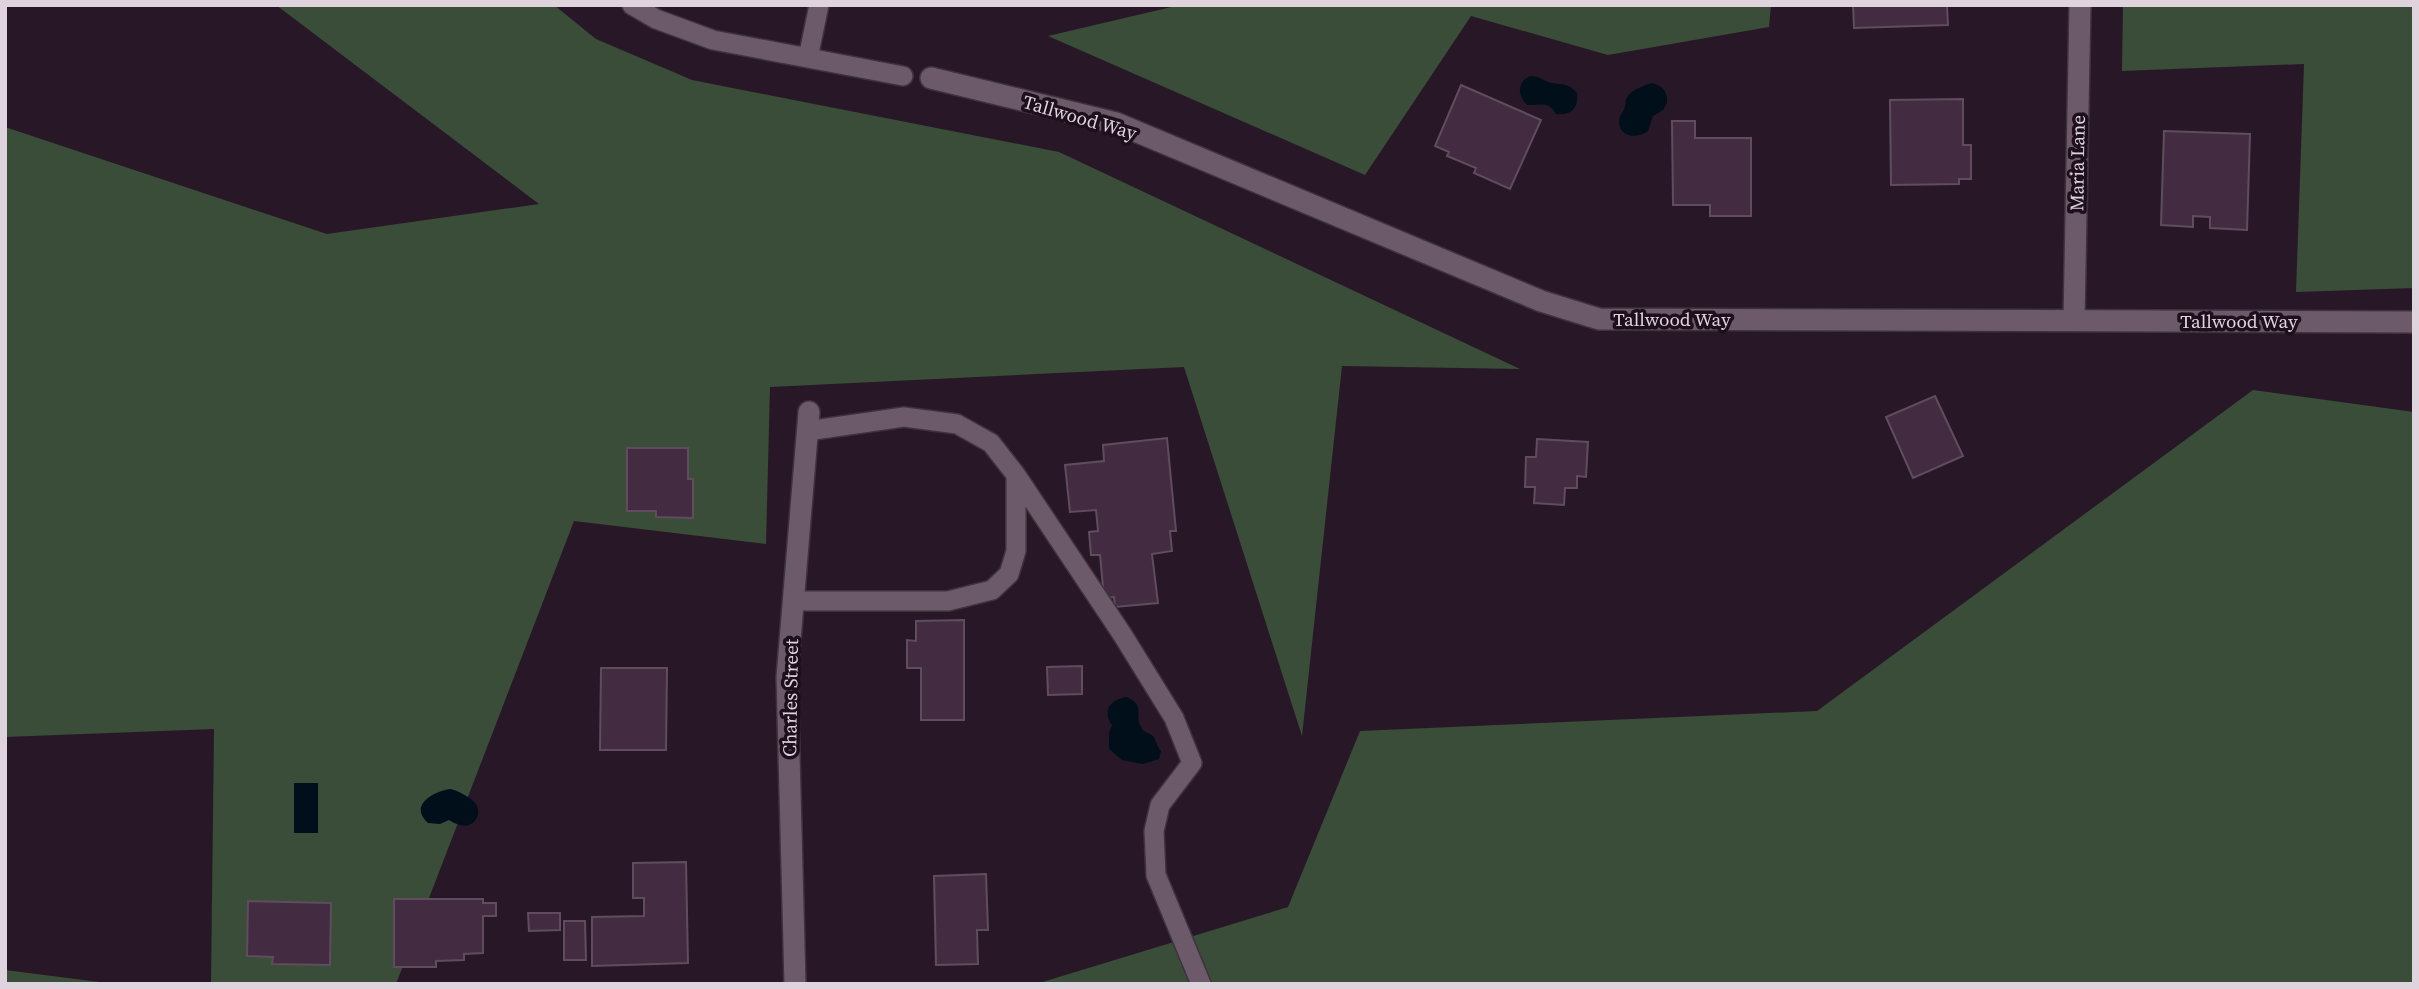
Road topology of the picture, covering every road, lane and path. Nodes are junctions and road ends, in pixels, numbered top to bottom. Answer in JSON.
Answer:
{"nodes":[{"id":1,"x":632,"y":5,"type":"edge"},
{"id":2,"x":818,"y":5,"type":"edge"},
{"id":3,"x":2080,"y":5,"type":"edge"},
{"id":4,"x":808,"y":58,"type":"junction"},
{"id":5,"x":903,"y":76,"type":"dead end"},
{"id":6,"x":931,"y":78,"type":"dead end"},
{"id":7,"x":2074,"y":320,"type":"junction"},
{"id":8,"x":2414,"y":322,"type":"edge"},
{"id":9,"x":808,"y":422,"type":"joint"},
{"id":10,"x":1016,"y":475,"type":"junction"},
{"id":11,"x":793,"y":601,"type":"junction"},
{"id":12,"x":795,"y":984,"type":"edge"},
{"id":13,"x":1201,"y":984,"type":"edge"}],
"edges":[{"from":1,"to":4,"type":"lane"},
{"from":2,"to":4,"type":"lane"},
{"from":3,"to":7,"type":"street","name":"Maria Lane"},
{"from":4,"to":5,"type":"lane"},
{"from":6,"to":7,"type":"street","name":"Tallwood Way"},
{"from":7,"to":8,"type":"street","name":"Tallwood Way"},
{"from":9,"to":10,"type":"lane"},
{"from":9,"to":11,"type":"street","name":"Charles Street"},
{"from":10,"to":11,"type":"lane"},
{"from":10,"to":13,"type":"lane"},
{"from":11,"to":12,"type":"street","name":"Charles Street"}]}
